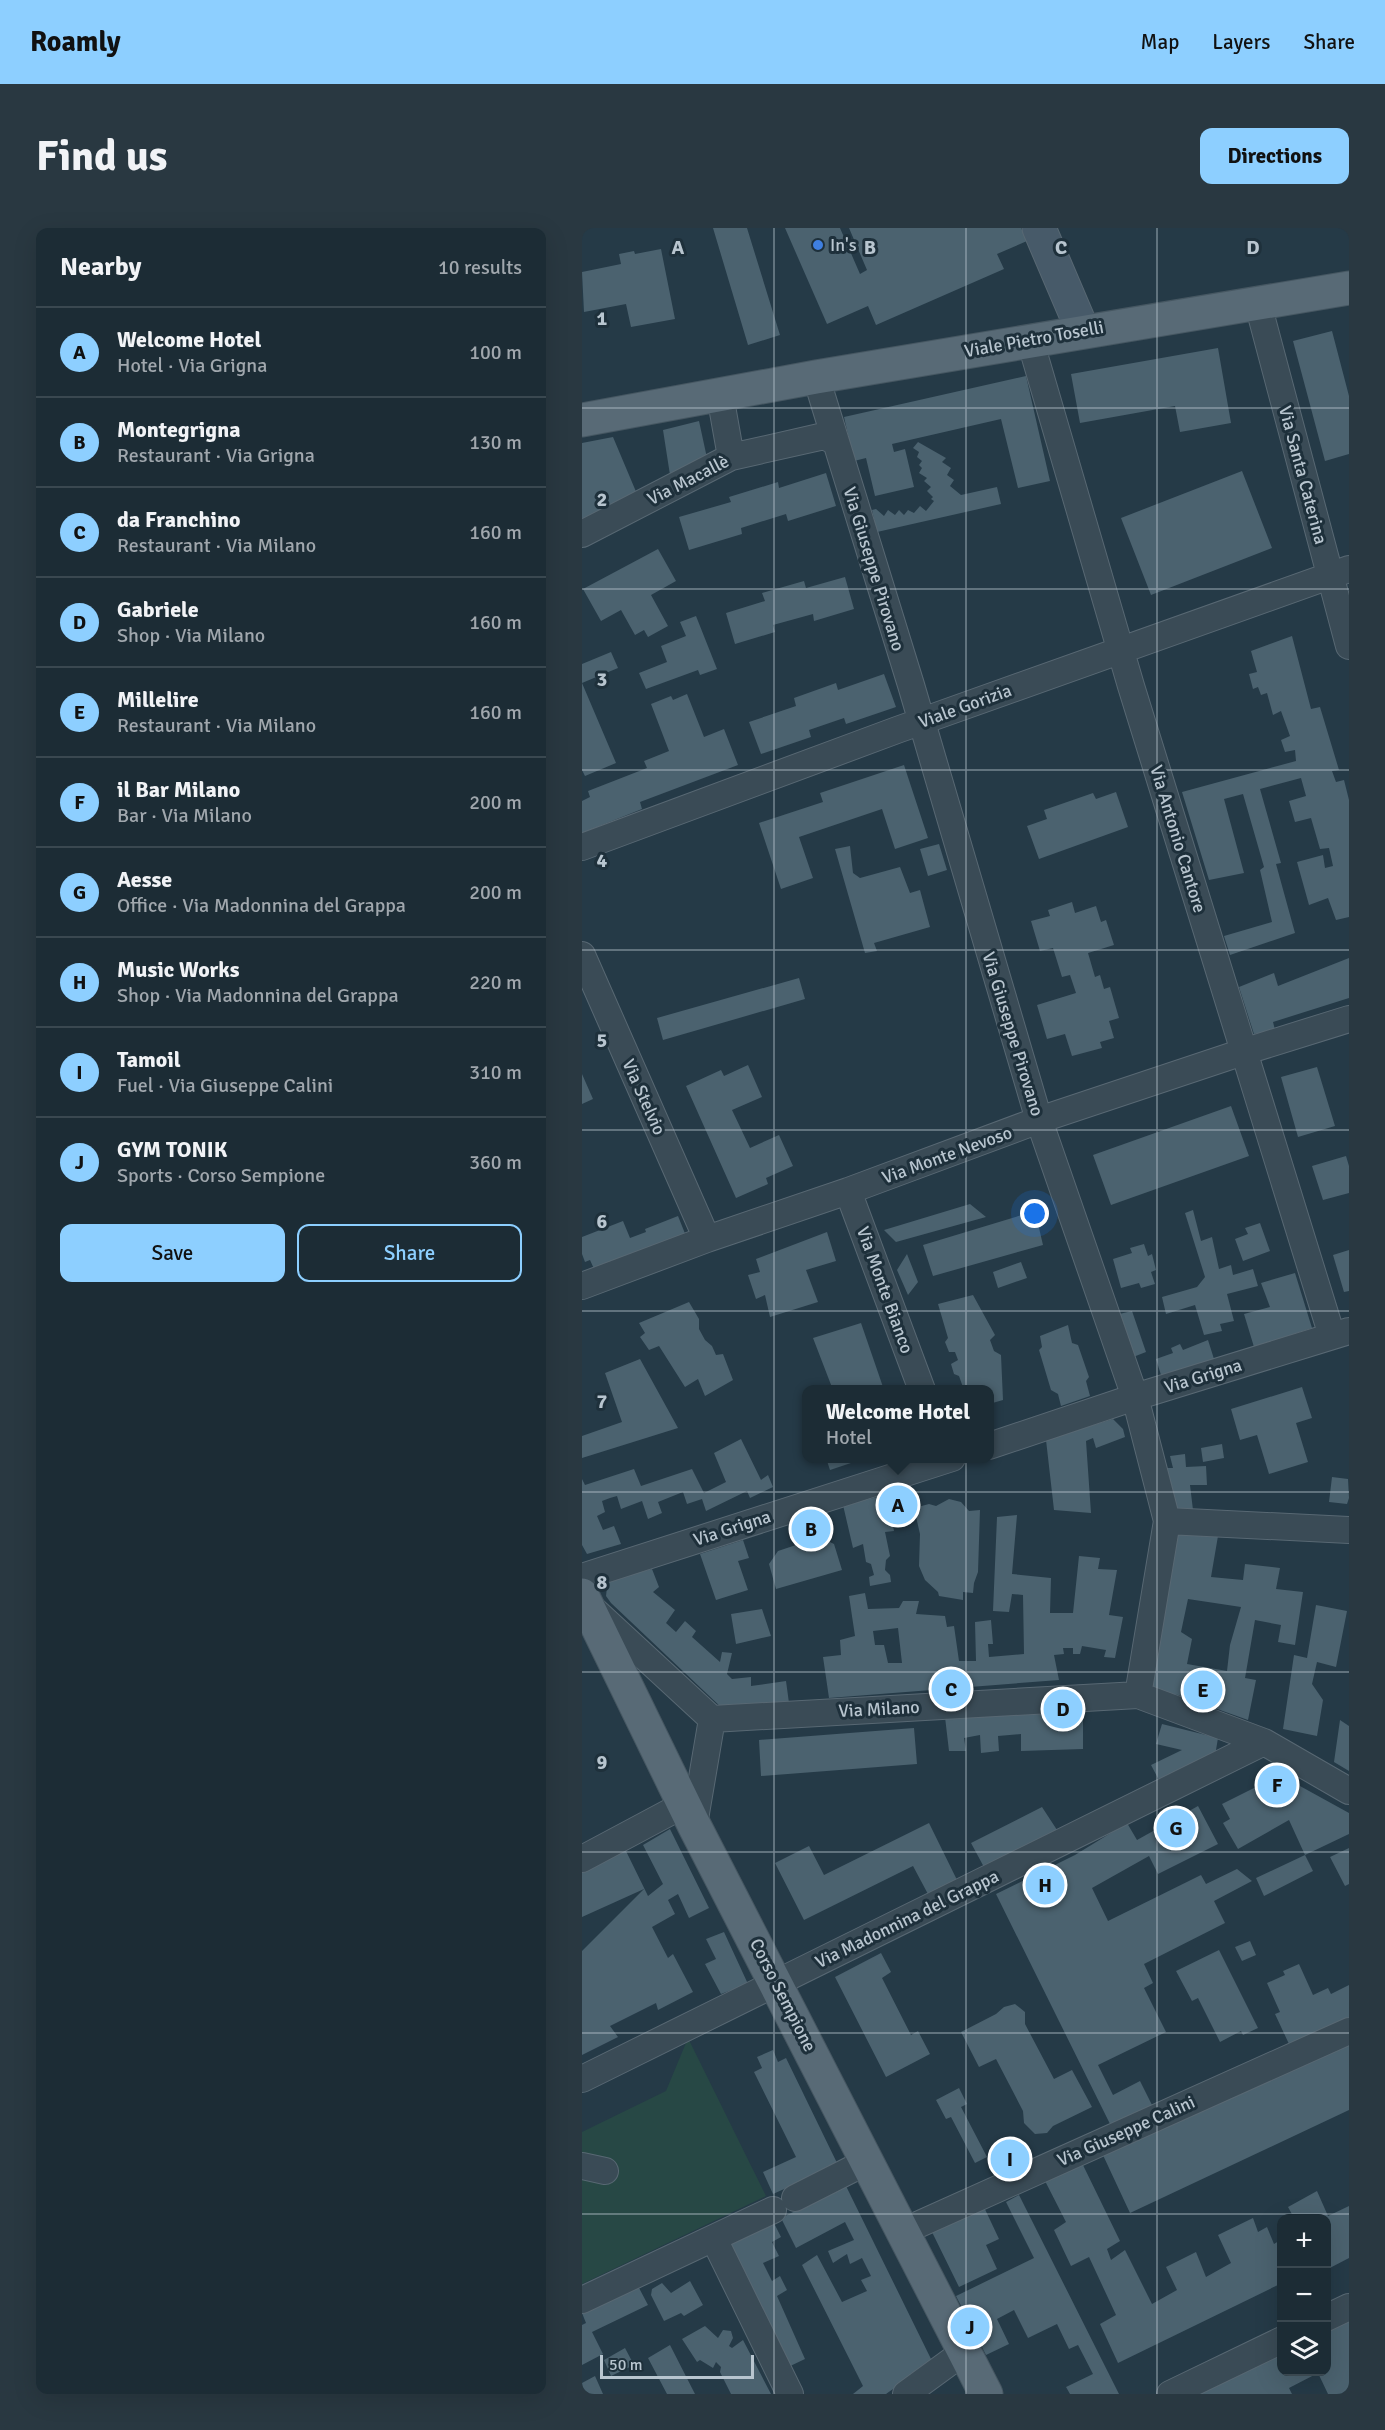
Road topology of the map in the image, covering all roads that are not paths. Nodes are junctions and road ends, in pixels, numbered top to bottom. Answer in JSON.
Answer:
{"nodes":[{"id":1,"x":1039,"y":228,"type":"edge"},
{"id":2,"x":1349,"y":288,"type":"edge"},
{"id":3,"x":1258,"y":303,"type":"junction"},
{"id":4,"x":1083,"y":331,"type":"junction"},
{"id":5,"x":1030,"y":340,"type":"junction"},
{"id":6,"x":816,"y":377,"type":"junction"},
{"id":7,"x":720,"y":395,"type":"junction"},
{"id":8,"x":582,"y":420,"type":"edge"},
{"id":9,"x":834,"y":441,"type":"junction"},
{"id":10,"x":731,"y":457,"type":"junction"},
{"id":11,"x":582,"y":534,"type":"edge"},
{"id":12,"x":1339,"y":572,"type":"edge"},
{"id":13,"x":1349,"y":646,"type":"edge"},
{"id":14,"x":1120,"y":650,"type":"junction"},
{"id":15,"x":921,"y":722,"type":"junction"},
{"id":16,"x":582,"y":847,"type":"edge"},
{"id":17,"x":582,"y":955,"type":"edge"},
{"id":18,"x":1349,"y":1019,"type":"edge"},
{"id":19,"x":1243,"y":1052,"type":"junction"},
{"id":20,"x":1039,"y":1120,"type":"junction"},
{"id":21,"x":848,"y":1191,"type":"junction"},
{"id":22,"x":706,"y":1239,"type":"junction"},
{"id":23,"x":582,"y":1287,"type":"edge"},
{"id":24,"x":1340,"y":1334,"type":"edge"},
{"id":25,"x":921,"y":1385,"type":"edge"},
{"id":26,"x":1135,"y":1397,"type":"junction"},
{"id":27,"x":994,"y":1445,"type":"edge"},
{"id":28,"x":937,"y":1463,"type":"edge"},
{"id":29,"x":1167,"y":1521,"type":"junction"},
{"id":30,"x":1349,"y":1530,"type":"edge"},
{"id":31,"x":583,"y":1591,"type":"edge"},
{"id":32,"x":1138,"y":1695,"type":"junction"},
{"id":33,"x":712,"y":1719,"type":"junction"},
{"id":34,"x":1264,"y":1742,"type":"junction"},
{"id":35,"x":1349,"y":1791,"type":"edge"},
{"id":36,"x":690,"y":1814,"type":"junction"},
{"id":37,"x":582,"y":1858,"type":"edge"},
{"id":38,"x":777,"y":1984,"type":"junction"},
{"id":39,"x":1349,"y":2031,"type":"edge"},
{"id":40,"x":582,"y":2079,"type":"edge"},
{"id":41,"x":868,"y":2161,"type":"junction"},
{"id":42,"x":904,"y":2231,"type":"junction"},
{"id":43,"x":714,"y":2239,"type":"junction"},
{"id":44,"x":582,"y":2300,"type":"edge"},
{"id":45,"x":1349,"y":2307,"type":"edge"},
{"id":46,"x":1331,"y":2316,"type":"edge"},
{"id":47,"x":1277,"y":2342,"type":"edge"},
{"id":48,"x":965,"y":2351,"type":"junction"},
{"id":49,"x":790,"y":2394,"type":"edge"},
{"id":50,"x":906,"y":2394,"type":"edge"},
{"id":51,"x":986,"y":2394,"type":"edge"},
{"id":52,"x":1170,"y":2394,"type":"edge"}],
"edges":[{"from":1,"to":4,"type":"street"},
{"from":2,"to":3,"type":"main road","name":"Viale Pietro Toselli"},
{"from":3,"to":4,"type":"main road","name":"Viale Pietro Toselli"},
{"from":3,"to":12,"type":"street","name":"Via Santa Caterina"},
{"from":4,"to":5,"type":"main road","name":"Viale Pietro Toselli"},
{"from":5,"to":6,"type":"main road","name":"Viale Pietro Toselli"},
{"from":5,"to":14,"type":"street","name":"Via Antonio Cantore"},
{"from":6,"to":7,"type":"main road","name":"Viale Pietro Toselli"},
{"from":6,"to":9,"type":"street","name":"Via Giuseppe Pirovano"},
{"from":7,"to":8,"type":"main road","name":"Viale Pietro Toselli"},
{"from":7,"to":10,"type":"street"},
{"from":9,"to":10,"type":"street","name":"Via Macallè"},
{"from":9,"to":15,"type":"street","name":"Via Giuseppe Pirovano"},
{"from":10,"to":11,"type":"street","name":"Via Macallè"},
{"from":12,"to":13,"type":"street","name":"Via Santa Caterina"},
{"from":12,"to":14,"type":"street","name":"Viale Gorizia"},
{"from":14,"to":15,"type":"street","name":"Viale Gorizia"},
{"from":14,"to":19,"type":"street","name":"Via Antonio Cantore"},
{"from":15,"to":16,"type":"street","name":"Viale Gorizia"},
{"from":15,"to":20,"type":"street","name":"Via Giuseppe Pirovano"},
{"from":17,"to":22,"type":"street","name":"Via Stelvio"},
{"from":18,"to":19,"type":"street","name":"Via Monte Nevoso"},
{"from":19,"to":20,"type":"street","name":"Via Monte Nevoso"},
{"from":19,"to":24,"type":"street","name":"Via Antonio Cantore"},
{"from":20,"to":21,"type":"street","name":"Via Monte Nevoso"},
{"from":20,"to":26,"type":"street","name":"Via Giuseppe Pirovano"},
{"from":21,"to":22,"type":"street","name":"Via Monte Nevoso"},
{"from":21,"to":25,"type":"street","name":"Via Monte Bianco"},
{"from":22,"to":23,"type":"street","name":"Via Monte Nevoso"},
{"from":24,"to":26,"type":"street","name":"Via Grigna"},
{"from":26,"to":27,"type":"street","name":"Via Grigna"},
{"from":26,"to":29,"type":"street","name":"Via Giuseppe Pirovano"},
{"from":28,"to":31,"type":"street","name":"Via Grigna"},
{"from":29,"to":30,"type":"street"},
{"from":29,"to":32,"type":"street","name":"Via Giuseppe Pirovano"},
{"from":31,"to":33,"type":"street"},
{"from":31,"to":36,"type":"main road","name":"Corso Sempione"},
{"from":32,"to":33,"type":"street","name":"Via Milano"},
{"from":32,"to":34,"type":"street","name":"Via Milano"},
{"from":33,"to":36,"type":"street"},
{"from":34,"to":35,"type":"street","name":"Via Milano"},
{"from":34,"to":38,"type":"street","name":"Via Madonnina del Grappa"},
{"from":36,"to":37,"type":"street"},
{"from":36,"to":38,"type":"main road","name":"Corso Sempione"},
{"from":38,"to":40,"type":"street","name":"Via Madonnina del Grappa"},
{"from":38,"to":41,"type":"main road","name":"Corso Sempione"},
{"from":39,"to":42,"type":"street","name":"Via Giuseppe Calini"},
{"from":41,"to":42,"type":"main road","name":"Corso Sempione"},
{"from":41,"to":43,"type":"street"},
{"from":42,"to":48,"type":"main road","name":"Corso Sempione"},
{"from":43,"to":44,"type":"street"},
{"from":43,"to":49,"type":"street"},
{"from":45,"to":46,"type":"street"},
{"from":47,"to":52,"type":"street"},
{"from":48,"to":50,"type":"street"},
{"from":48,"to":51,"type":"main road","name":"Corso Sempione"}]}
